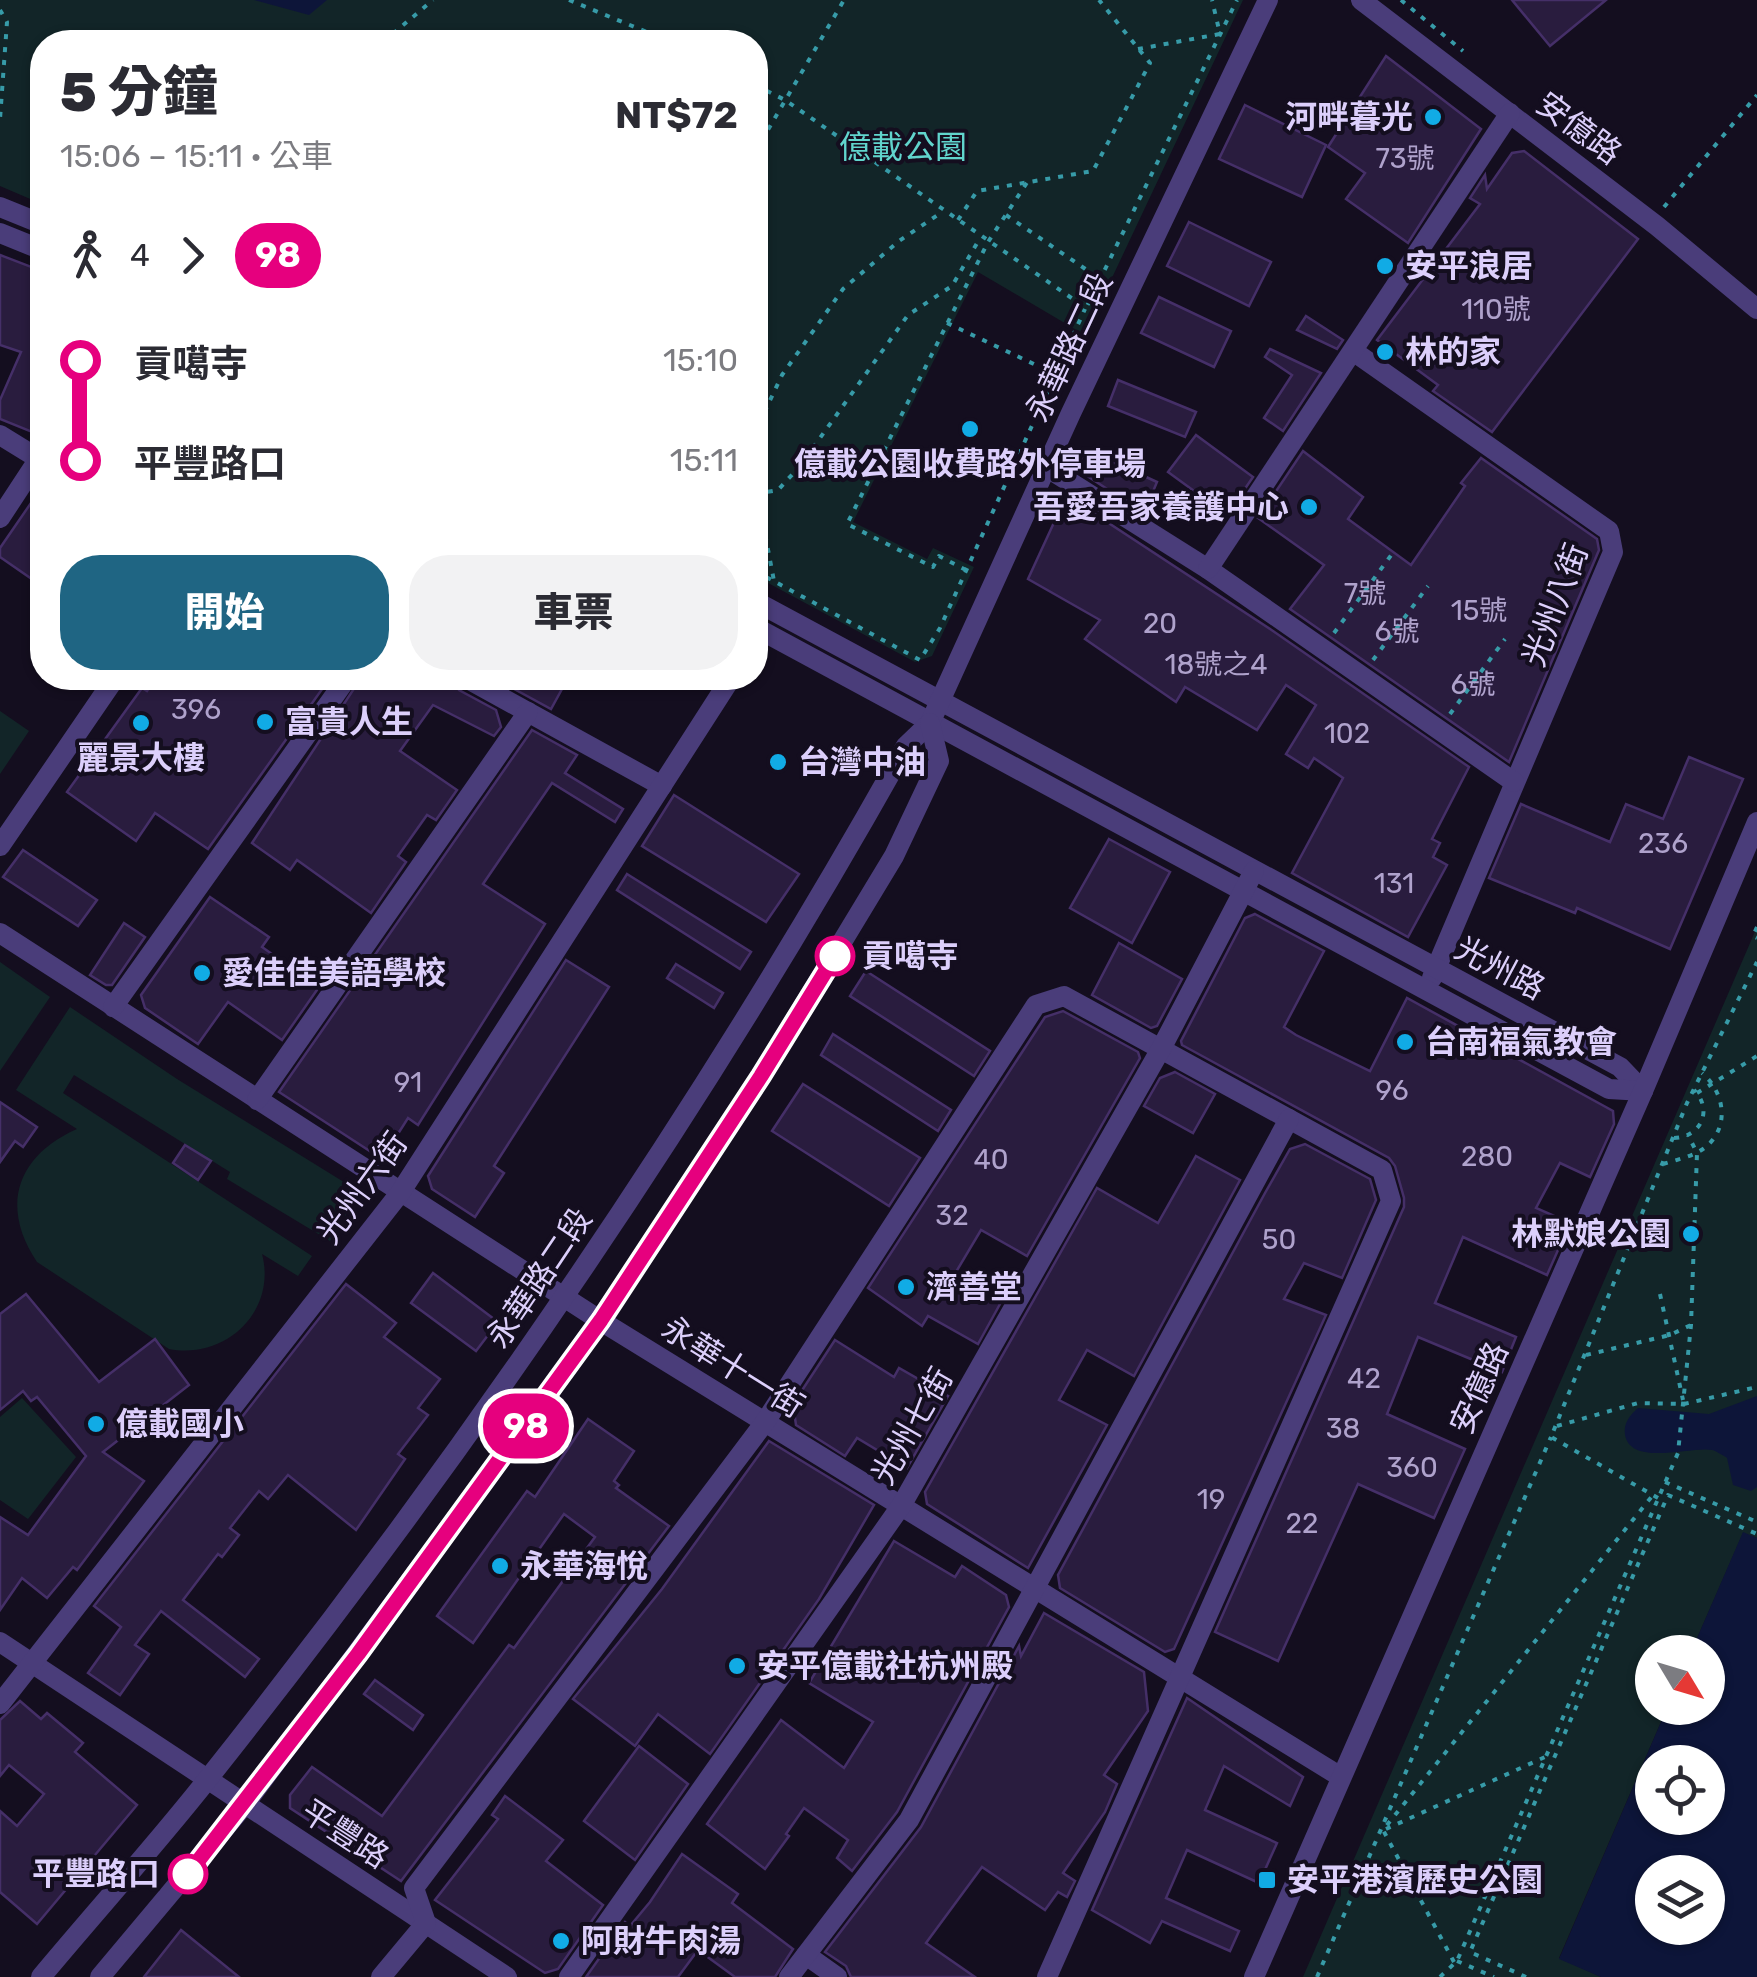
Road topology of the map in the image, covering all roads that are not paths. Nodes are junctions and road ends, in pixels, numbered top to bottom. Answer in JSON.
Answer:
{"nodes":[{"id":1,"x":1268,"y":0,"type":"edge"},
{"id":2,"x":1360,"y":0,"type":"edge"},
{"id":3,"x":1510,"y":113,"type":"junction"},
{"id":4,"x":0,"y":207,"type":"edge"},
{"id":5,"x":30,"y":219,"type":"edge"},
{"id":6,"x":0,"y":233,"type":"edge"},
{"id":7,"x":30,"y":245,"type":"edge"},
{"id":8,"x":1757,"y":309,"type":"edge"},
{"id":9,"x":1352,"y":351,"type":"junction"},
{"id":10,"x":0,"y":435,"type":"edge"},
{"id":11,"x":30,"y":451,"type":"edge"},
{"id":12,"x":1046,"y":467,"type":"junction"},
{"id":13,"x":30,"y":473,"type":"edge"},
{"id":14,"x":0,"y":518,"type":"edge"},
{"id":15,"x":1208,"y":569,"type":"junction"},
{"id":16,"x":768,"y":608,"type":"edge"},
{"id":17,"x":768,"y":638,"type":"edge"},
{"id":18,"x":107,"y":690,"type":"edge"},
{"id":19,"x":338,"y":690,"type":"edge"},
{"id":20,"x":488,"y":690,"type":"edge"},
{"id":21,"x":722,"y":690,"type":"edge"},
{"id":22,"x":940,"y":699,"type":"junction"},
{"id":23,"x":528,"y":712,"type":"junction"},
{"id":24,"x":930,"y":723,"type":"junction"},
{"id":25,"x":1514,"y":782,"type":"junction"},
{"id":26,"x":662,"y":786,"type":"junction"},
{"id":27,"x":1757,"y":822,"type":"edge"},
{"id":28,"x":0,"y":846,"type":"edge"},
{"id":29,"x":1254,"y":871,"type":"junction"},
{"id":30,"x":1242,"y":893,"type":"junction"},
{"id":31,"x":0,"y":934,"type":"edge"},
{"id":32,"x":1436,"y":968,"type":"junction"},
{"id":33,"x":1428,"y":989,"type":"junction"},
{"id":34,"x":113,"y":1007,"type":"junction"},
{"id":35,"x":1162,"y":1047,"type":"junction"},
{"id":36,"x":1643,"y":1091,"type":"junction"},
{"id":37,"x":257,"y":1100,"type":"junction"},
{"id":38,"x":1289,"y":1119,"type":"junction"},
{"id":39,"x":400,"y":1192,"type":"junction"},
{"id":40,"x":565,"y":1296,"type":"junction"},
{"id":41,"x":601,"y":1320,"type":"junction"},
{"id":42,"x":766,"y":1422,"type":"junction"},
{"id":43,"x":901,"y":1506,"type":"junction"},
{"id":44,"x":1037,"y":1590,"type":"junction"},
{"id":45,"x":0,"y":1642,"type":"edge"},
{"id":46,"x":34,"y":1664,"type":"junction"},
{"id":47,"x":1180,"y":1678,"type":"junction"},
{"id":48,"x":0,"y":1704,"type":"edge"},
{"id":49,"x":1341,"y":1777,"type":"junction"},
{"id":50,"x":207,"y":1780,"type":"junction"},
{"id":51,"x":245,"y":1804,"type":"junction"},
{"id":52,"x":426,"y":1923,"type":"junction"},
{"id":53,"x":806,"y":1956,"type":"junction"},
{"id":54,"x":41,"y":1977,"type":"edge"},
{"id":55,"x":100,"y":1977,"type":"edge"},
{"id":56,"x":381,"y":1977,"type":"edge"},
{"id":57,"x":506,"y":1977,"type":"edge"},
{"id":58,"x":569,"y":1977,"type":"edge"},
{"id":59,"x":789,"y":1977,"type":"edge"},
{"id":60,"x":837,"y":1977,"type":"edge"},
{"id":61,"x":1047,"y":1977,"type":"edge"},
{"id":62,"x":1254,"y":1977,"type":"edge"}],
"edges":[{"from":1,"to":12,"type":"street","name":"永華路二段"},
{"from":2,"to":3,"type":"street","name":"安億路"},
{"from":3,"to":8,"type":"street","name":"安億路"},
{"from":3,"to":9,"type":"street"},
{"from":4,"to":5,"type":"street"},
{"from":6,"to":7,"type":"street"},
{"from":9,"to":15,"type":"street"},
{"from":9,"to":25,"type":"street","name":"光州八街"},
{"from":10,"to":11,"type":"street"},
{"from":12,"to":15,"type":"street"},
{"from":12,"to":22,"type":"street","name":"永華路二段"},
{"from":13,"to":14,"type":"street"},
{"from":15,"to":25,"type":"street"},
{"from":16,"to":22,"type":"street","name":"光州路"},
{"from":17,"to":24,"type":"street","name":"光州路"},
{"from":18,"to":28,"type":"street"},
{"from":19,"to":34,"type":"street"},
{"from":20,"to":23,"type":"street"},
{"from":21,"to":26,"type":"street","name":"光州六街"},
{"from":22,"to":24,"type":"street","name":"永華路二段"},
{"from":22,"to":29,"type":"street","name":"光州路"},
{"from":23,"to":26,"type":"street"},
{"from":23,"to":37,"type":"street"},
{"from":24,"to":30,"type":"street","name":"光州路"},
{"from":24,"to":40,"type":"street","name":"永華路二段"},
{"from":24,"to":41,"type":"street","name":"永華路二段"},
{"from":25,"to":32,"type":"street","name":"光州八街"},
{"from":26,"to":39,"type":"street","name":"光州六街"},
{"from":27,"to":36,"type":"street","name":"安億路"},
{"from":29,"to":30,"type":"street","name":"光州七街"},
{"from":29,"to":32,"type":"street","name":"光州路"},
{"from":30,"to":33,"type":"street","name":"光州路"},
{"from":30,"to":35,"type":"street","name":"光州七街"},
{"from":31,"to":34,"type":"street","name":"永華十一街"},
{"from":32,"to":33,"type":"street","name":"光州八街"},
{"from":32,"to":36,"type":"street","name":"光州路"},
{"from":33,"to":36,"type":"street","name":"光州路"},
{"from":34,"to":37,"type":"street","name":"永華十一街"},
{"from":35,"to":38,"type":"street"},
{"from":35,"to":42,"type":"street"},
{"from":35,"to":43,"type":"street","name":"光州七街"},
{"from":36,"to":49,"type":"street","name":"安億路"},
{"from":37,"to":39,"type":"street","name":"永華十一街"},
{"from":38,"to":44,"type":"street"},
{"from":38,"to":47,"type":"street"},
{"from":39,"to":40,"type":"street","name":"永華十一街"},
{"from":39,"to":46,"type":"street","name":"光州六街"},
{"from":40,"to":41,"type":"street","name":"永華十一街"},
{"from":40,"to":50,"type":"street","name":"永華路二段"},
{"from":41,"to":42,"type":"street","name":"永華十一街"},
{"from":41,"to":51,"type":"street","name":"永華路二段"},
{"from":42,"to":43,"type":"street","name":"永華十一街"},
{"from":42,"to":52,"type":"street"},
{"from":43,"to":44,"type":"street","name":"永華十一街"},
{"from":43,"to":58,"type":"street","name":"光州七街"},
{"from":44,"to":47,"type":"street","name":"永華十一街"},
{"from":44,"to":53,"type":"street"},
{"from":45,"to":46,"type":"street","name":"平豐路"},
{"from":46,"to":48,"type":"street","name":"光州六街"},
{"from":46,"to":50,"type":"street","name":"平豐路"},
{"from":47,"to":49,"type":"street","name":"永華十一街"},
{"from":47,"to":61,"type":"street"},
{"from":49,"to":62,"type":"street","name":"安億路"},
{"from":50,"to":51,"type":"street","name":"平豐路"},
{"from":50,"to":54,"type":"street","name":"永華路二段"},
{"from":51,"to":52,"type":"street","name":"平豐路"},
{"from":51,"to":55,"type":"street","name":"永華路二段"},
{"from":52,"to":56,"type":"street"},
{"from":52,"to":57,"type":"street","name":"平豐路"},
{"from":53,"to":59,"type":"street"},
{"from":53,"to":60,"type":"street"}]}
